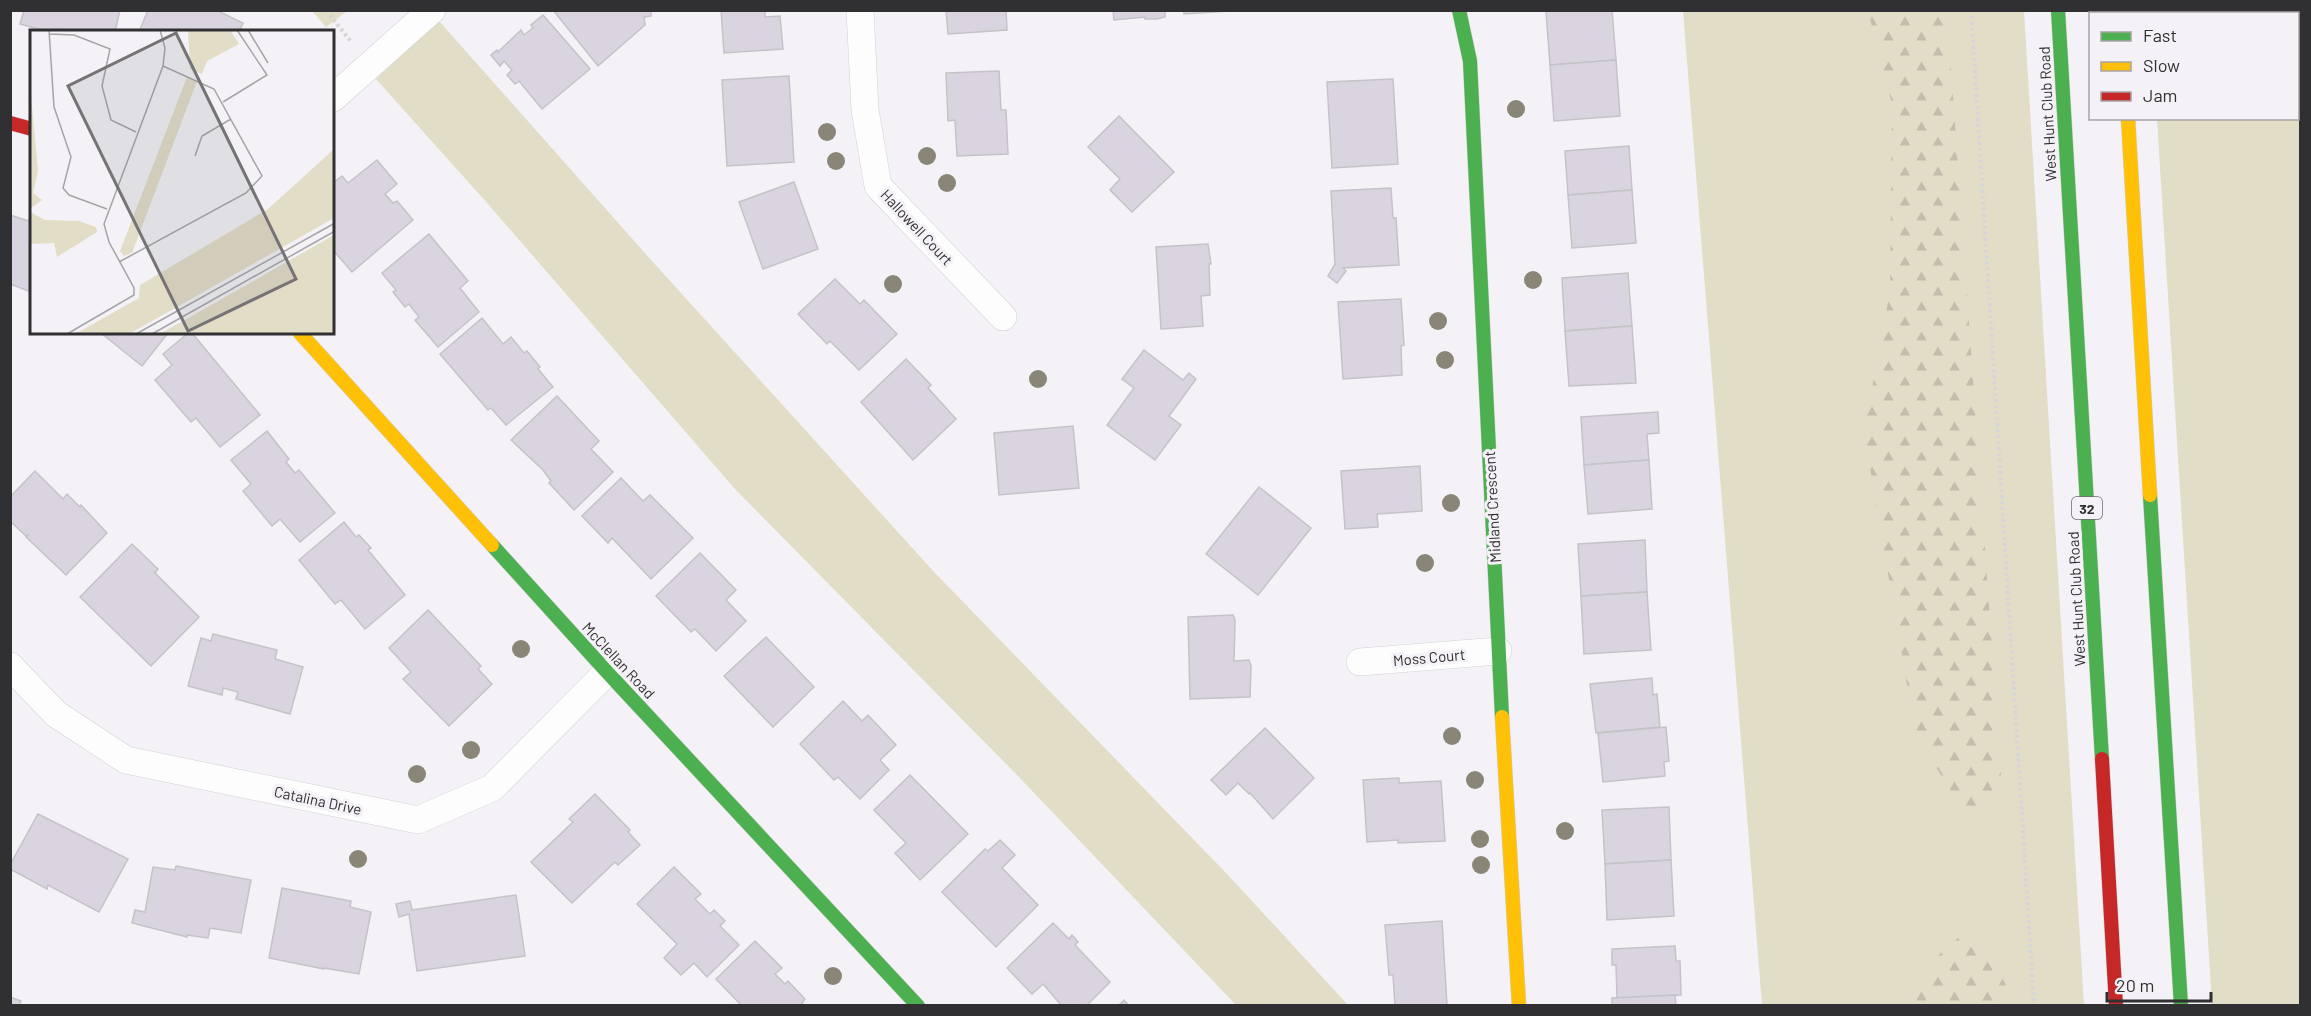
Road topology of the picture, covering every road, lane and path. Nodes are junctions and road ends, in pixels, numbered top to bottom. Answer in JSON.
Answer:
{"nodes":[{"id":1,"x":326,"y":10,"type":"edge"},
{"id":2,"x":432,"y":10,"type":"edge"},
{"id":3,"x":860,"y":10,"type":"edge"},
{"id":4,"x":1458,"y":10,"type":"edge"},
{"id":5,"x":1971,"y":10,"type":"edge"},
{"id":6,"x":2058,"y":10,"type":"edge"},
{"id":7,"x":369,"y":64,"type":"junction"},
{"id":8,"x":334,"y":97,"type":"edge"},
{"id":9,"x":2128,"y":120,"type":"edge"},
{"id":10,"x":10,"y":123,"type":"edge"},
{"id":11,"x":30,"y":128,"type":"edge"},
{"id":12,"x":1003,"y":317,"type":"dead end"},
{"id":13,"x":301,"y":334,"type":"edge"},
{"id":14,"x":1498,"y":651,"type":"junction"},
{"id":15,"x":1360,"y":662,"type":"dead end"},
{"id":16,"x":10,"y":666,"type":"edge"},
{"id":17,"x":607,"y":672,"type":"junction"},
{"id":18,"x":918,"y":1005,"type":"edge"},
{"id":19,"x":1519,"y":1005,"type":"edge"},
{"id":20,"x":2034,"y":1005,"type":"edge"},
{"id":21,"x":2116,"y":1005,"type":"edge"},
{"id":22,"x":2181,"y":1005,"type":"edge"}],
"edges":[{"from":1,"to":7,"type":"path"},
{"from":2,"to":7,"type":"street"},
{"from":3,"to":12,"type":"street","name":"Hallowell Court"},
{"from":4,"to":14,"type":"street","name":"Midland Crescent"},
{"from":5,"to":20,"type":"path"},
{"from":6,"to":21,"type":"street","name":"West Hunt Club Road","number":"32"},
{"from":7,"to":8,"type":"street"},
{"from":9,"to":22,"type":"street"},
{"from":10,"to":11,"type":"street"},
{"from":13,"to":17,"type":"street","name":"McClellan Road"},
{"from":14,"to":15,"type":"street","name":"Moss Court"},
{"from":14,"to":19,"type":"street","name":"Midland Crescent"},
{"from":16,"to":17,"type":"street","name":"Catalina Drive"},
{"from":17,"to":18,"type":"street","name":"McClellan Road"}]}
